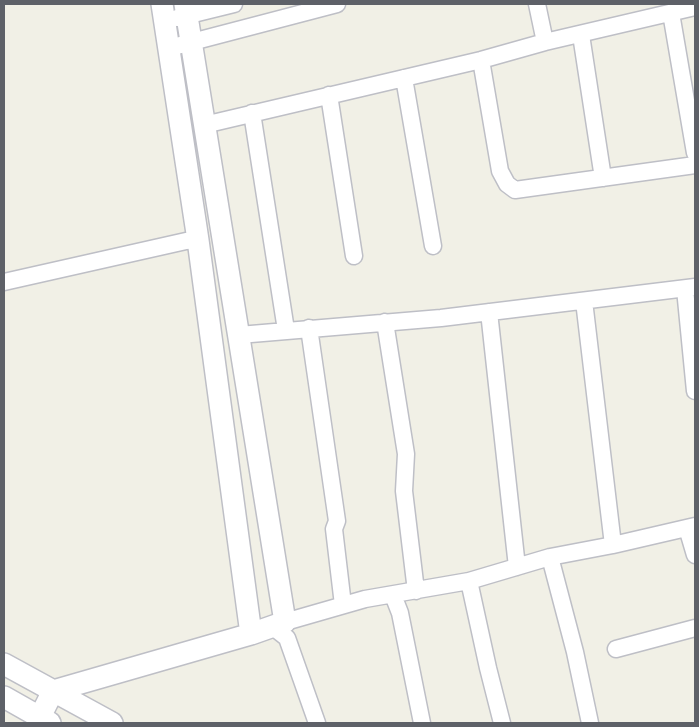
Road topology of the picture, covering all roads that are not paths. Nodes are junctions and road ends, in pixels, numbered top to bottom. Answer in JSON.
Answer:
{"nodes":[{"id":1,"x":234,"y":4,"type":"edge"},
{"id":2,"x":337,"y":4,"type":"edge"},
{"id":3,"x":537,"y":4,"type":"edge"},
{"id":4,"x":695,"y":7,"type":"edge"},
{"id":5,"x":186,"y":10,"type":"edge"},
{"id":6,"x":164,"y":12,"type":"edge"},
{"id":7,"x":671,"y":13,"type":"junction"},
{"id":8,"x":581,"y":35,"type":"junction"},
{"id":9,"x":191,"y":42,"type":"junction"},
{"id":10,"x":545,"y":42,"type":"junction"},
{"id":11,"x":169,"y":48,"type":"junction"},
{"id":12,"x":481,"y":60,"type":"junction"},
{"id":13,"x":404,"y":78,"type":"junction"},
{"id":14,"x":329,"y":95,"type":"junction"},
{"id":15,"x":252,"y":113,"type":"junction"},
{"id":16,"x":204,"y":125,"type":"junction"},
{"id":17,"x":695,"y":154,"type":"edge"},
{"id":18,"x":695,"y":165,"type":"edge"},
{"id":19,"x":603,"y":178,"type":"junction"},
{"id":20,"x":198,"y":240,"type":"junction"},
{"id":21,"x":434,"y":246,"type":"dead end"},
{"id":22,"x":354,"y":256,"type":"dead end"},
{"id":23,"x":4,"y":282,"type":"edge"},
{"id":24,"x":690,"y":288,"type":"edge"},
{"id":25,"x":584,"y":301,"type":"junction"},
{"id":26,"x":489,"y":312,"type":"junction"},
{"id":27,"x":385,"y":322,"type":"junction"},
{"id":28,"x":308,"y":328,"type":"junction"},
{"id":29,"x":286,"y":330,"type":"junction"},
{"id":30,"x":239,"y":334,"type":"junction"},
{"id":31,"x":695,"y":391,"type":"edge"},
{"id":32,"x":691,"y":527,"type":"edge"},
{"id":33,"x":612,"y":545,"type":"junction"},
{"id":34,"x":695,"y":555,"type":"edge"},
{"id":35,"x":550,"y":557,"type":"junction"},
{"id":36,"x":517,"y":567,"type":"junction"},
{"id":37,"x":469,"y":581,"type":"junction"},
{"id":38,"x":416,"y":591,"type":"junction"},
{"id":39,"x":393,"y":595,"type":"junction"},
{"id":40,"x":343,"y":605,"type":"junction"},
{"id":41,"x":279,"y":624,"type":"junction"},
{"id":42,"x":695,"y":628,"type":"edge"},
{"id":43,"x":251,"y":634,"type":"junction"},
{"id":44,"x":616,"y":648,"type":"dead end"},
{"id":45,"x":4,"y":664,"type":"edge"},
{"id":46,"x":54,"y":691,"type":"junction"},
{"id":47,"x":4,"y":697,"type":"edge"},
{"id":48,"x":42,"y":721,"type":"edge"},
{"id":49,"x":112,"y":723,"type":"edge"},
{"id":50,"x":317,"y":723,"type":"edge"},
{"id":51,"x":422,"y":723,"type":"edge"},
{"id":52,"x":502,"y":723,"type":"edge"},
{"id":53,"x":590,"y":723,"type":"edge"}],
"edges":[{"from":1,"to":5,"type":"street"},
{"from":2,"to":9,"type":"street"},
{"from":3,"to":10,"type":"street"},
{"from":4,"to":7,"type":"street"},
{"from":5,"to":6,"type":"street"},
{"from":5,"to":9,"type":"street"},
{"from":6,"to":11,"type":"street"},
{"from":7,"to":8,"type":"street"},
{"from":7,"to":17,"type":"street"},
{"from":8,"to":10,"type":"street"},
{"from":8,"to":19,"type":"street"},
{"from":9,"to":11,"type":"street"},
{"from":9,"to":16,"type":"street"},
{"from":10,"to":12,"type":"street"},
{"from":11,"to":20,"type":"street"},
{"from":12,"to":13,"type":"street"},
{"from":12,"to":19,"type":"street"},
{"from":13,"to":14,"type":"street"},
{"from":13,"to":21,"type":"street"},
{"from":14,"to":15,"type":"street"},
{"from":14,"to":22,"type":"street"},
{"from":15,"to":16,"type":"street"},
{"from":15,"to":29,"type":"street"},
{"from":16,"to":30,"type":"street"},
{"from":18,"to":19,"type":"street"},
{"from":20,"to":23,"type":"street"},
{"from":20,"to":43,"type":"street"},
{"from":24,"to":25,"type":"street"},
{"from":24,"to":31,"type":"street"},
{"from":25,"to":26,"type":"street"},
{"from":25,"to":33,"type":"street"},
{"from":26,"to":27,"type":"street"},
{"from":26,"to":36,"type":"street"},
{"from":27,"to":28,"type":"street"},
{"from":27,"to":38,"type":"street"},
{"from":28,"to":29,"type":"street"},
{"from":28,"to":40,"type":"street"},
{"from":29,"to":30,"type":"street"},
{"from":30,"to":41,"type":"street"},
{"from":32,"to":33,"type":"street"},
{"from":32,"to":34,"type":"street"},
{"from":33,"to":35,"type":"street"},
{"from":35,"to":36,"type":"street"},
{"from":35,"to":53,"type":"street"},
{"from":36,"to":37,"type":"street"},
{"from":37,"to":38,"type":"street"},
{"from":37,"to":52,"type":"street"},
{"from":38,"to":39,"type":"street"},
{"from":39,"to":40,"type":"street"},
{"from":39,"to":51,"type":"street"},
{"from":40,"to":41,"type":"street"},
{"from":41,"to":43,"type":"street"},
{"from":41,"to":50,"type":"street"},
{"from":42,"to":44,"type":"street"},
{"from":43,"to":46,"type":"street"},
{"from":45,"to":46,"type":"street"},
{"from":46,"to":48,"type":"street"},
{"from":46,"to":49,"type":"street"},
{"from":47,"to":48,"type":"street"}]}
